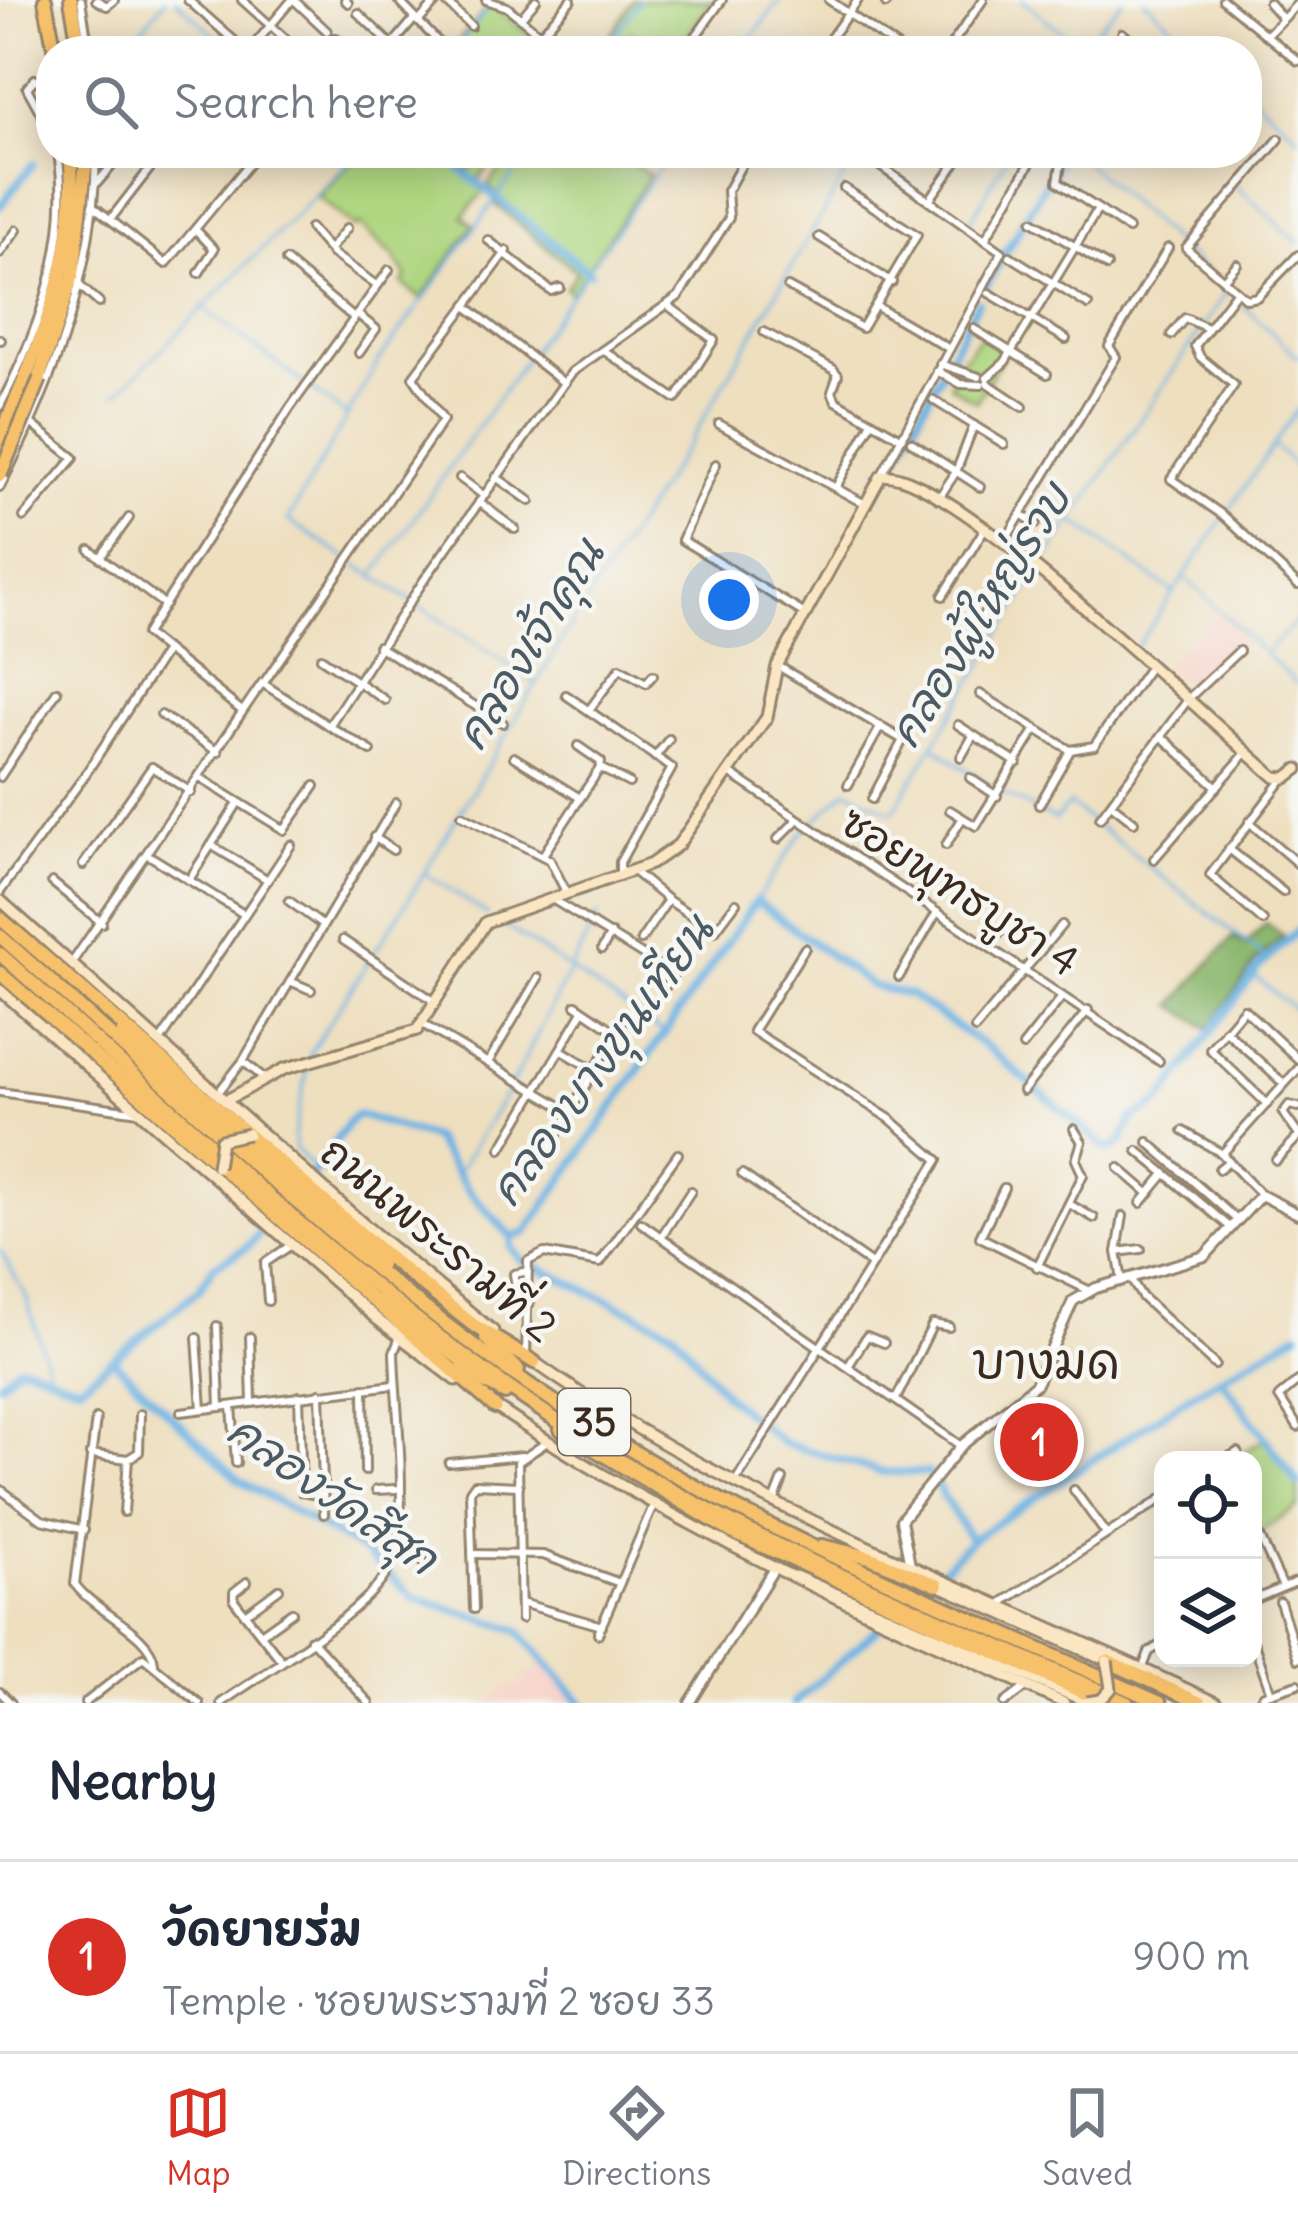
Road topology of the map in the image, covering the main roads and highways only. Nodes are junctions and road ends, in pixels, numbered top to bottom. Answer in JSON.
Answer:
{"nodes":[{"id":1,"x":46,"y":0,"type":"edge"},
{"id":2,"x":75,"y":0,"type":"edge"},
{"id":3,"x":52,"y":36,"type":"edge"},
{"id":4,"x":81,"y":36,"type":"edge"},
{"id":5,"x":69,"y":168,"type":"edge"},
{"id":6,"x":89,"y":168,"type":"edge"},
{"id":7,"x":40,"y":380,"type":"junction"},
{"id":8,"x":5,"y":411,"type":"edge"},
{"id":9,"x":0,"y":433,"type":"edge"},
{"id":10,"x":0,"y":452,"type":"edge"},
{"id":11,"x":0,"y":472,"type":"edge"},
{"id":12,"x":1298,"y":769,"type":"edge"},
{"id":13,"x":0,"y":896,"type":"edge"},
{"id":14,"x":0,"y":920,"type":"edge"},
{"id":15,"x":0,"y":934,"type":"edge"},
{"id":16,"x":0,"y":964,"type":"edge"},
{"id":17,"x":0,"y":989,"type":"edge"},
{"id":18,"x":221,"y":1098,"type":"junction"},
{"id":19,"x":197,"y":1103,"type":"junction"},
{"id":20,"x":248,"y":1134,"type":"junction"},
{"id":21,"x":218,"y":1167,"type":"junction"},
{"id":22,"x":472,"y":1324,"type":"junction"},
{"id":23,"x":530,"y":1359,"type":"junction"},
{"id":24,"x":443,"y":1360,"type":"junction"},
{"id":25,"x":524,"y":1376,"type":"junction"},
{"id":26,"x":506,"y":1393,"type":"junction"},
{"id":27,"x":496,"y":1407,"type":"junction"},
{"id":28,"x":822,"y":1546,"type":"junction"},
{"id":29,"x":885,"y":1554,"type":"junction"},
{"id":30,"x":922,"y":1575,"type":"junction"},
{"id":31,"x":940,"y":1588,"type":"junction"},
{"id":32,"x":874,"y":1607,"type":"junction"},
{"id":33,"x":1107,"y":1661,"type":"junction"},
{"id":34,"x":1064,"y":1703,"type":"edge"},
{"id":35,"x":1088,"y":1703,"type":"edge"},
{"id":36,"x":1106,"y":1703,"type":"edge"},
{"id":37,"x":1127,"y":1703,"type":"edge"},
{"id":38,"x":1165,"y":1703,"type":"edge"},
{"id":39,"x":1200,"y":1703,"type":"edge"},
{"id":40,"x":1216,"y":1703,"type":"edge"}],
"edges":[{"from":1,"to":3,"type":"highway"},
{"from":2,"to":4,"type":"highway"},
{"from":5,"to":8,"type":"highway"},
{"from":6,"to":7,"type":"highway"},
{"from":7,"to":10,"type":"highway","bridge":true},
{"from":7,"to":11,"type":"highway","bridge":true},
{"from":8,"to":9,"type":"highway"},
{"from":12,"to":18,"type":"main road"},
{"from":13,"to":18,"type":"main road","name":"ถนนพระรามที่ 2","number":"35"},
{"from":14,"to":19,"type":"main road","name":"ถนนพระรามที่ 2","number":"35"},
{"from":14,"to":20,"type":"highway"},
{"from":15,"to":19,"type":"highway"},
{"from":15,"to":38,"type":"highway","bridge":true},
{"from":16,"to":21,"type":"highway"},
{"from":16,"to":26,"type":"highway","name":"ถนนพระรามที่ 2","number":"35"},
{"from":16,"to":37,"type":"highway","bridge":true},
{"from":17,"to":27,"type":"main road","name":"ถนนพระรามที่ 2","number":"35"},
{"from":18,"to":23,"type":"main road","name":"ถนนพระรามที่ 2","number":"35"},
{"from":19,"to":25,"type":"highway","name":"ถนนพระรามที่ 2","number":"35"},
{"from":20,"to":21,"type":"main road","bridge":true},
{"from":20,"to":22,"type":"highway"},
{"from":21,"to":24,"type":"highway"},
{"from":22,"to":23,"type":"highway"},
{"from":22,"to":25,"type":"highway"},
{"from":23,"to":29,"type":"main road","name":"ถนนพระรามที่ 2","number":"35"},
{"from":24,"to":26,"type":"highway"},
{"from":24,"to":27,"type":"highway"},
{"from":25,"to":28,"type":"highway","name":"ถนนพระรามที่ 2","number":"35"},
{"from":26,"to":32,"type":"highway","name":"ถนนพระรามที่ 2","number":"35"},
{"from":27,"to":32,"type":"main road","name":"ถนนพระรามที่ 2","number":"35"},
{"from":28,"to":30,"type":"highway"},
{"from":28,"to":31,"type":"highway","name":"ถนนพระรามที่ 2","number":"35"},
{"from":29,"to":30,"type":"main road"},
{"from":29,"to":30,"type":"main road","name":"ถนนพระรามที่ 2","number":"35"},
{"from":30,"to":31,"type":"highway"},
{"from":31,"to":33,"type":"main road"},
{"from":31,"to":38,"type":"highway","name":"ถนนพระรามที่ 2","number":"35"},
{"from":31,"to":40,"type":"main road","name":"ถนนพระรามที่ 2","number":"35"},
{"from":32,"to":34,"type":"main road","name":"ถนนพระรามที่ 2","number":"35"},
{"from":32,"to":35,"type":"main road"},
{"from":32,"to":36,"type":"highway","name":"ถนนพระรามที่ 2","number":"35"},
{"from":33,"to":35,"type":"main road","bridge":true},
{"from":33,"to":39,"type":"highway"}]}
